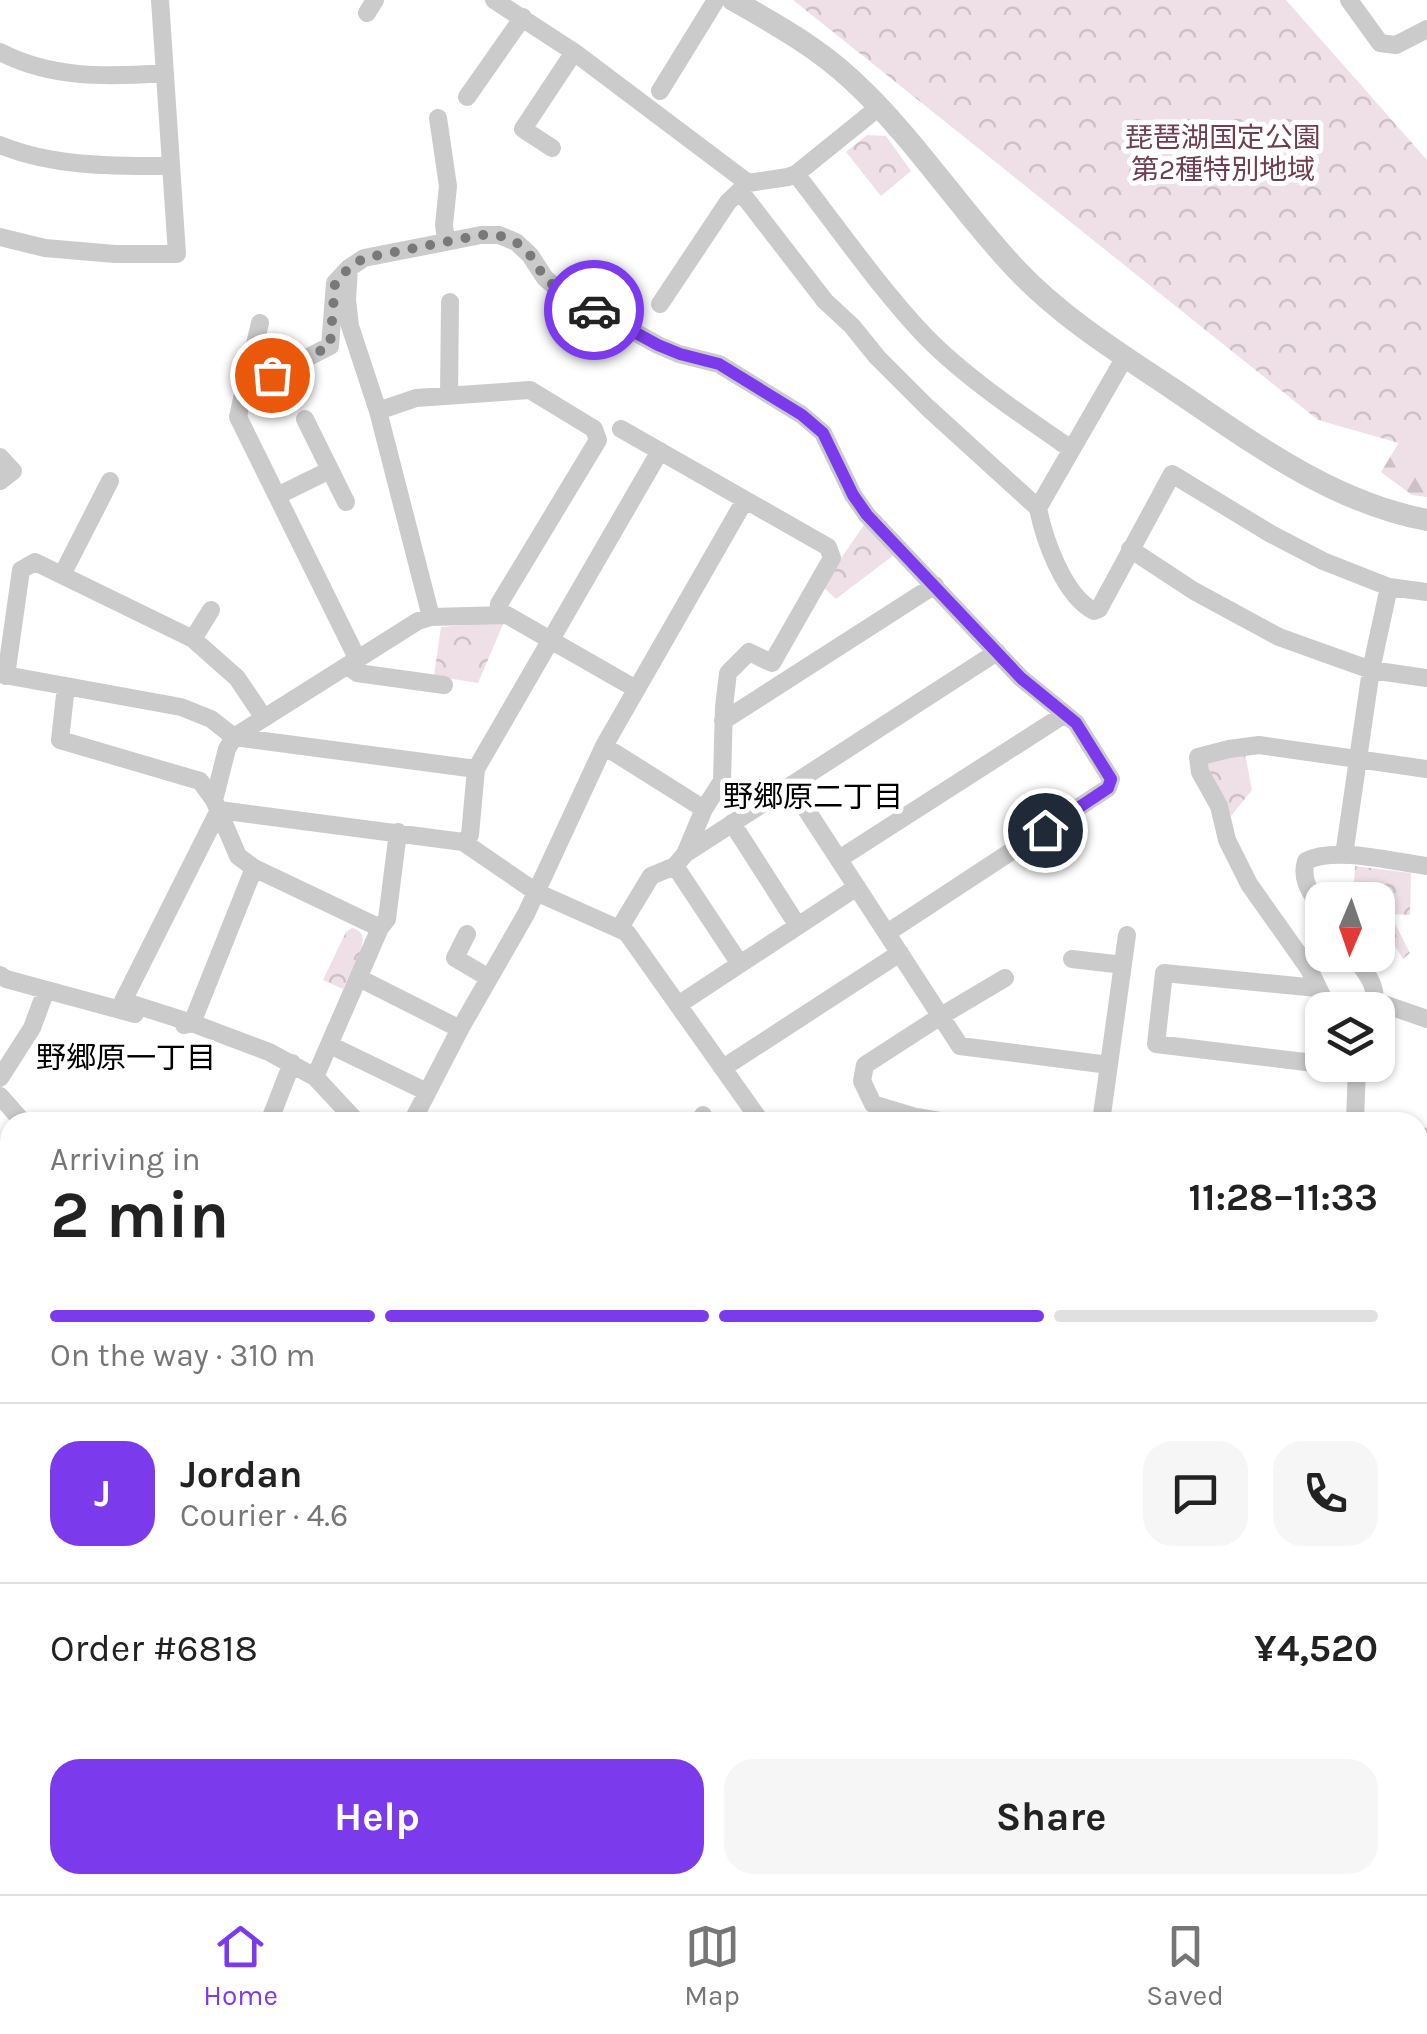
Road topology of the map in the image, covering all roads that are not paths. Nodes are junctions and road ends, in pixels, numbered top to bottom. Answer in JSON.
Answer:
{"nodes":[{"id":1,"x":160,"y":0,"type":"edge"},
{"id":2,"x":494,"y":0,"type":"edge"},
{"id":3,"x":716,"y":0,"type":"edge"},
{"id":4,"x":733,"y":0,"type":"edge"},
{"id":5,"x":1348,"y":0,"type":"edge"},
{"id":6,"x":523,"y":17,"type":"junction"},
{"id":7,"x":1427,"y":29,"type":"edge"},
{"id":8,"x":0,"y":52,"type":"edge"},
{"id":9,"x":574,"y":52,"type":"junction"},
{"id":10,"x":165,"y":74,"type":"junction"},
{"id":11,"x":660,"y":91,"type":"dead end"},
{"id":12,"x":467,"y":97,"type":"dead end"},
{"id":13,"x":879,"y":107,"type":"junction"},
{"id":14,"x":438,"y":118,"type":"dead end"},
{"id":15,"x":0,"y":145,"type":"edge"},
{"id":16,"x":552,"y":148,"type":"dead end"},
{"id":17,"x":171,"y":166,"type":"junction"},
{"id":18,"x":796,"y":174,"type":"junction"},
{"id":19,"x":744,"y":187,"type":"junction"},
{"id":20,"x":0,"y":237,"type":"edge"},
{"id":21,"x":446,"y":241,"type":"junction"},
{"id":22,"x":349,"y":268,"type":"junction"},
{"id":23,"x":450,"y":302,"type":"dead end"},
{"id":24,"x":660,"y":304,"type":"dead end"},
{"id":25,"x":260,"y":323,"type":"dead end"},
{"id":26,"x":1124,"y":357,"type":"junction"},
{"id":27,"x":244,"y":390,"type":"junction"},
{"id":28,"x":449,"y":395,"type":"junction"},
{"id":29,"x":378,"y":410,"type":"junction"},
{"id":30,"x":304,"y":419,"type":"dead end"},
{"id":31,"x":622,"y":429,"type":"dead end"},
{"id":32,"x":1071,"y":449,"type":"junction"},
{"id":33,"x":660,"y":451,"type":"junction"},
{"id":34,"x":0,"y":456,"type":"edge"},
{"id":35,"x":330,"y":470,"type":"junction"},
{"id":36,"x":0,"y":480,"type":"edge"},
{"id":37,"x":110,"y":480,"type":"dead end"},
{"id":38,"x":277,"y":496,"type":"junction"},
{"id":39,"x":746,"y":500,"type":"junction"},
{"id":40,"x":346,"y":502,"type":"dead end"},
{"id":41,"x":1038,"y":508,"type":"junction"},
{"id":42,"x":1427,"y":520,"type":"edge"},
{"id":43,"x":1130,"y":549,"type":"junction"},
{"id":44,"x":62,"y":574,"type":"junction"},
{"id":45,"x":936,"y":585,"type":"junction"},
{"id":46,"x":1389,"y":587,"type":"junction"},
{"id":47,"x":1427,"y":592,"type":"edge"},
{"id":48,"x":211,"y":610,"type":"dead end"},
{"id":49,"x":498,"y":615,"type":"junction"},
{"id":50,"x":431,"y":617,"type":"junction"},
{"id":51,"x":193,"y":639,"type":"junction"},
{"id":52,"x":551,"y":640,"type":"junction"},
{"id":53,"x":996,"y":652,"type":"junction"},
{"id":54,"x":353,"y":663,"type":"junction"},
{"id":55,"x":1371,"y":670,"type":"junction"},
{"id":56,"x":3,"y":676,"type":"edge"},
{"id":57,"x":1427,"y":678,"type":"edge"},
{"id":58,"x":444,"y":684,"type":"dead end"},
{"id":59,"x":66,"y":686,"type":"junction"},
{"id":60,"x":636,"y":689,"type":"junction"},
{"id":61,"x":1065,"y":714,"type":"junction"},
{"id":62,"x":264,"y":718,"type":"junction"},
{"id":63,"x":723,"y":721,"type":"junction"},
{"id":64,"x":234,"y":736,"type":"junction"},
{"id":65,"x":604,"y":746,"type":"junction"},
{"id":66,"x":1358,"y":760,"type":"junction"},
{"id":67,"x":476,"y":769,"type":"junction"},
{"id":68,"x":1427,"y":769,"type":"edge"},
{"id":69,"x":790,"y":786,"type":"junction"},
{"id":70,"x":216,"y":805,"type":"junction"},
{"id":71,"x":704,"y":810,"type":"junction"},
{"id":72,"x":732,"y":823,"type":"junction"},
{"id":73,"x":398,"y":832,"type":"junction"},
{"id":74,"x":464,"y":842,"type":"junction"},
{"id":75,"x":1344,"y":855,"type":"junction"},
{"id":76,"x":839,"y":859,"type":"junction"},
{"id":77,"x":680,"y":860,"type":"junction"},
{"id":78,"x":1427,"y":866,"type":"edge"},
{"id":79,"x":254,"y":868,"type":"junction"},
{"id":80,"x":1306,"y":882,"type":"edge"},
{"id":81,"x":857,"y":887,"type":"junction"},
{"id":82,"x":536,"y":892,"type":"junction"},
{"id":83,"x":798,"y":926,"type":"junction"},
{"id":84,"x":380,"y":928,"type":"junction"},
{"id":85,"x":619,"y":928,"type":"junction"},
{"id":86,"x":887,"y":933,"type":"junction"},
{"id":87,"x":467,"y":934,"type":"dead end"},
{"id":88,"x":1126,"y":935,"type":"dead end"},
{"id":89,"x":900,"y":953,"type":"junction"},
{"id":90,"x":1072,"y":959,"type":"dead end"},
{"id":91,"x":740,"y":964,"type":"junction"},
{"id":92,"x":1122,"y":965,"type":"junction"},
{"id":93,"x":0,"y":975,"type":"edge"},
{"id":94,"x":359,"y":978,"type":"junction"},
{"id":95,"x":489,"y":978,"type":"junction"},
{"id":96,"x":1005,"y":978,"type":"dead end"},
{"id":97,"x":1317,"y":988,"type":"junction"},
{"id":98,"x":46,"y":990,"type":"junction"},
{"id":99,"x":1319,"y":992,"type":"edge"},
{"id":100,"x":678,"y":1006,"type":"junction"},
{"id":101,"x":1395,"y":1011,"type":"edge"},
{"id":102,"x":941,"y":1016,"type":"junction"},
{"id":103,"x":1427,"y":1019,"type":"edge"},
{"id":104,"x":192,"y":1023,"type":"junction"},
{"id":105,"x":460,"y":1029,"type":"junction"},
{"id":106,"x":330,"y":1044,"type":"junction"},
{"id":107,"x":1305,"y":1062,"type":"edge"},
{"id":108,"x":292,"y":1063,"type":"junction"},
{"id":109,"x":1109,"y":1065,"type":"junction"},
{"id":110,"x":723,"y":1068,"type":"junction"},
{"id":111,"x":315,"y":1076,"type":"junction"},
{"id":112,"x":0,"y":1078,"type":"edge"},
{"id":113,"x":1356,"y":1082,"type":"edge"},
{"id":114,"x":427,"y":1092,"type":"junction"},
{"id":115,"x":273,"y":1112,"type":"edge"},
{"id":116,"x":347,"y":1112,"type":"edge"},
{"id":117,"x":417,"y":1112,"type":"edge"},
{"id":118,"x":754,"y":1112,"type":"edge"},
{"id":119,"x":895,"y":1112,"type":"edge"},
{"id":120,"x":1103,"y":1112,"type":"edge"},
{"id":121,"x":1355,"y":1112,"type":"edge"}],
"edges":[{"from":1,"to":10,"type":"street"},
{"from":2,"to":6,"type":"street"},
{"from":3,"to":11,"type":"street"},
{"from":4,"to":13,"type":"street"},
{"from":5,"to":7,"type":"street"},
{"from":6,"to":9,"type":"street"},
{"from":6,"to":12,"type":"street"},
{"from":8,"to":10,"type":"street"},
{"from":9,"to":16,"type":"street"},
{"from":9,"to":19,"type":"street"},
{"from":10,"to":17,"type":"street"},
{"from":13,"to":18,"type":"street"},
{"from":13,"to":26,"type":"street"},
{"from":14,"to":21,"type":"street"},
{"from":15,"to":17,"type":"street"},
{"from":17,"to":20,"type":"street"},
{"from":18,"to":19,"type":"street"},
{"from":18,"to":32,"type":"street"},
{"from":19,"to":24,"type":"street"},
{"from":19,"to":41,"type":"street"},
{"from":21,"to":22,"type":"street"},
{"from":21,"to":45,"type":"street"},
{"from":22,"to":27,"type":"street"},
{"from":22,"to":29,"type":"street"},
{"from":23,"to":28,"type":"street"},
{"from":25,"to":27,"type":"street"},
{"from":26,"to":32,"type":"street"},
{"from":26,"to":42,"type":"street"},
{"from":27,"to":38,"type":"street"},
{"from":28,"to":29,"type":"street"},
{"from":28,"to":49,"type":"street"},
{"from":29,"to":50,"type":"street"},
{"from":30,"to":35,"type":"street"},
{"from":31,"to":33,"type":"street"},
{"from":32,"to":41,"type":"street"},
{"from":33,"to":39,"type":"street"},
{"from":33,"to":52,"type":"street"},
{"from":34,"to":36,"type":"street"},
{"from":35,"to":38,"type":"street"},
{"from":35,"to":40,"type":"street"},
{"from":37,"to":44,"type":"street"},
{"from":38,"to":54,"type":"street"},
{"from":39,"to":60,"type":"street"},
{"from":39,"to":63,"type":"street"},
{"from":41,"to":43,"type":"street"},
{"from":43,"to":46,"type":"street"},
{"from":43,"to":55,"type":"street"},
{"from":44,"to":51,"type":"street"},
{"from":44,"to":56,"type":"street"},
{"from":45,"to":53,"type":"street"},
{"from":45,"to":63,"type":"street"},
{"from":46,"to":47,"type":"street"},
{"from":46,"to":55,"type":"street"},
{"from":48,"to":51,"type":"street"},
{"from":49,"to":50,"type":"street"},
{"from":49,"to":52,"type":"street"},
{"from":50,"to":54,"type":"street"},
{"from":51,"to":62,"type":"street"},
{"from":52,"to":60,"type":"street"},
{"from":52,"to":67,"type":"street"},
{"from":53,"to":61,"type":"street"},
{"from":53,"to":69,"type":"street"},
{"from":54,"to":58,"type":"street"},
{"from":54,"to":62,"type":"street"},
{"from":55,"to":57,"type":"street"},
{"from":55,"to":66,"type":"street"},
{"from":56,"to":59,"type":"street"},
{"from":59,"to":64,"type":"street"},
{"from":59,"to":70,"type":"street"},
{"from":60,"to":65,"type":"street"},
{"from":61,"to":76,"type":"street"},
{"from":61,"to":86,"type":"street"},
{"from":62,"to":64,"type":"street"},
{"from":63,"to":71,"type":"street"},
{"from":64,"to":67,"type":"street"},
{"from":64,"to":70,"type":"street"},
{"from":65,"to":71,"type":"street"},
{"from":65,"to":82,"type":"street"},
{"from":66,"to":68,"type":"street"},
{"from":66,"to":75,"type":"street"},
{"from":66,"to":97,"type":"street"},
{"from":67,"to":74,"type":"street"},
{"from":69,"to":72,"type":"street"},
{"from":69,"to":76,"type":"street"},
{"from":70,"to":73,"type":"street"},
{"from":70,"to":79,"type":"street"},
{"from":70,"to":104,"type":"street"},
{"from":71,"to":77,"type":"street"},
{"from":72,"to":77,"type":"street"},
{"from":72,"to":83,"type":"street"},
{"from":73,"to":74,"type":"street"},
{"from":73,"to":84,"type":"street"},
{"from":74,"to":82,"type":"street"},
{"from":75,"to":78,"type":"street"},
{"from":75,"to":80,"type":"street"},
{"from":76,"to":81,"type":"street"},
{"from":77,"to":85,"type":"street"},
{"from":77,"to":91,"type":"street"},
{"from":79,"to":84,"type":"street"},
{"from":79,"to":104,"type":"street"},
{"from":81,"to":83,"type":"street"},
{"from":81,"to":86,"type":"street"},
{"from":82,"to":85,"type":"street"},
{"from":82,"to":95,"type":"street"},
{"from":83,"to":91,"type":"street"},
{"from":84,"to":94,"type":"street"},
{"from":85,"to":100,"type":"street"},
{"from":86,"to":89,"type":"street"},
{"from":87,"to":95,"type":"street"},
{"from":88,"to":92,"type":"street"},
{"from":89,"to":102,"type":"street"},
{"from":89,"to":110,"type":"street"},
{"from":90,"to":92,"type":"street"},
{"from":91,"to":100,"type":"street"},
{"from":92,"to":109,"type":"street"},
{"from":93,"to":98,"type":"street"},
{"from":94,"to":105,"type":"street"},
{"from":94,"to":106,"type":"street"},
{"from":95,"to":105,"type":"street"},
{"from":96,"to":102,"type":"street"},
{"from":97,"to":99,"type":"street"},
{"from":97,"to":107,"type":"street"},
{"from":98,"to":104,"type":"street"},
{"from":98,"to":112,"type":"street"},
{"from":100,"to":110,"type":"street"},
{"from":101,"to":103,"type":"street"},
{"from":102,"to":109,"type":"street"},
{"from":102,"to":119,"type":"street"},
{"from":104,"to":108,"type":"street"},
{"from":105,"to":114,"type":"street"},
{"from":106,"to":111,"type":"street"},
{"from":106,"to":114,"type":"street"},
{"from":108,"to":111,"type":"street"},
{"from":108,"to":115,"type":"street"},
{"from":109,"to":120,"type":"street"},
{"from":110,"to":118,"type":"street"},
{"from":111,"to":116,"type":"street"},
{"from":113,"to":121,"type":"street"},
{"from":114,"to":117,"type":"street"}]}
